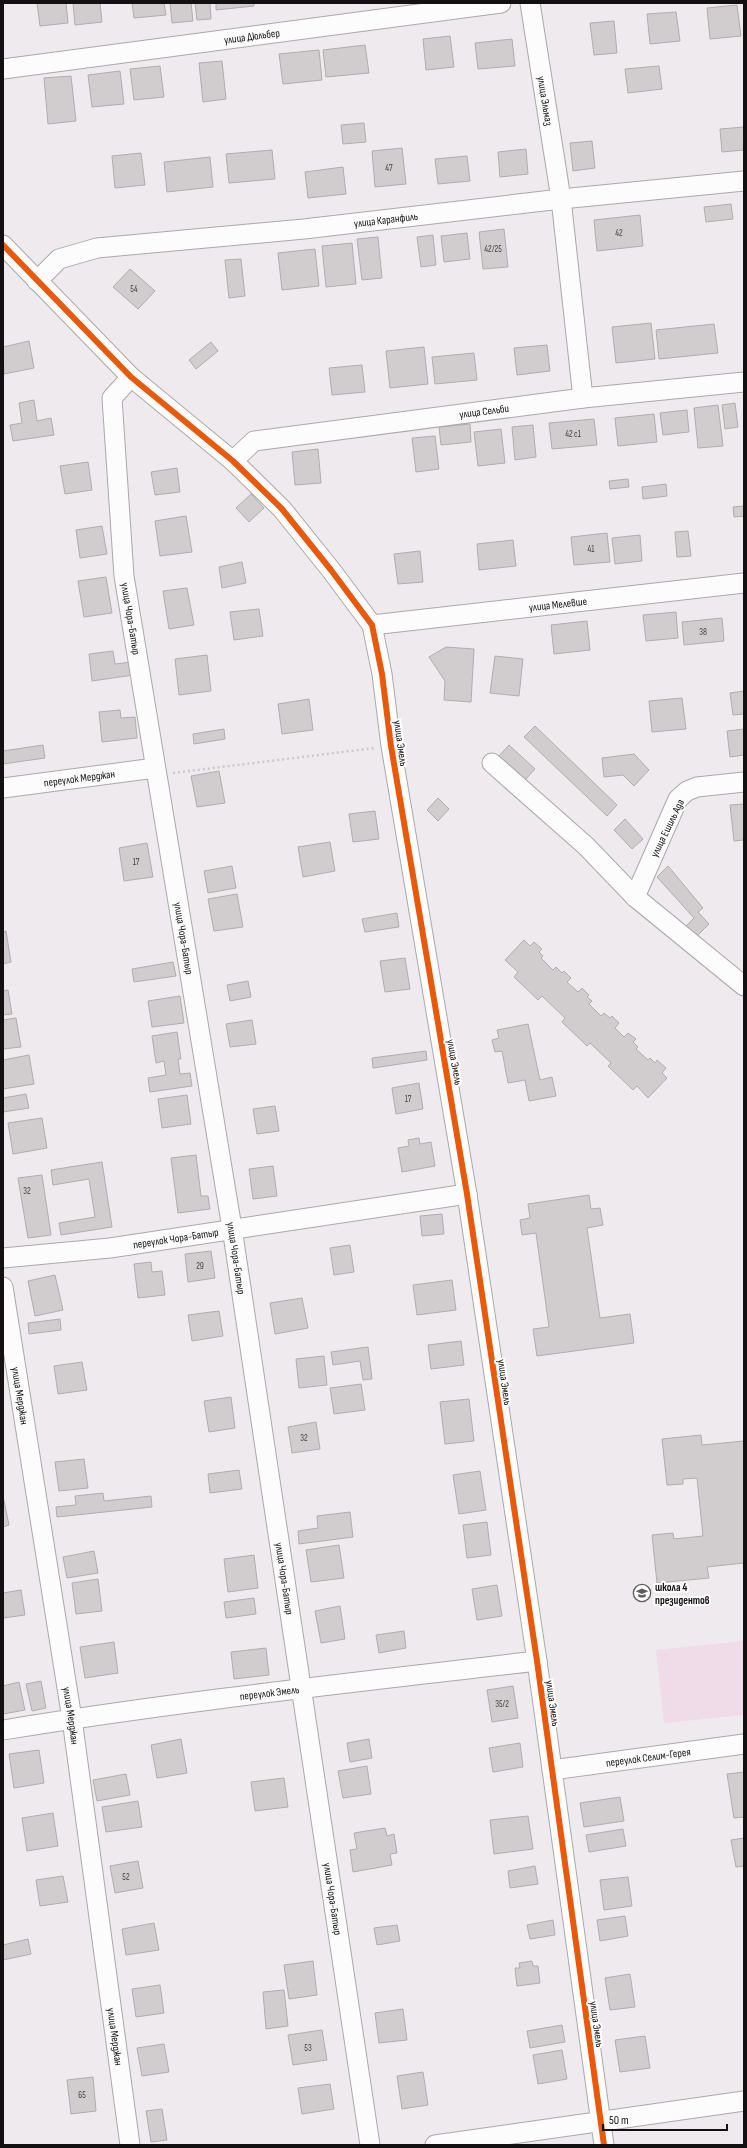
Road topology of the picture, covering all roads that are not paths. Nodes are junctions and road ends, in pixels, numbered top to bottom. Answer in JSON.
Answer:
{"nodes":[{"id":1,"x":501,"y":3,"type":"edge"},
{"id":2,"x":530,"y":3,"type":"edge"},
{"id":3,"x":3,"y":69,"type":"edge"},
{"id":4,"x":744,"y":181,"type":"edge"},
{"id":5,"x":561,"y":199,"type":"junction"},
{"id":6,"x":3,"y":245,"type":"edge"},
{"id":7,"x":37,"y":281,"type":"junction"},
{"id":8,"x":131,"y":377,"type":"junction"},
{"id":9,"x":744,"y":382,"type":"edge"},
{"id":10,"x":583,"y":398,"type":"junction"},
{"id":11,"x":233,"y":461,"type":"junction"},
{"id":12,"x":744,"y":583,"type":"edge"},
{"id":13,"x":372,"y":625,"type":"junction"},
{"id":14,"x":492,"y":763,"type":"dead end"},
{"id":15,"x":156,"y":771,"type":"junction"},
{"id":16,"x":744,"y":782,"type":"edge"},
{"id":17,"x":3,"y":788,"type":"edge"},
{"id":18,"x":635,"y":897,"type":"junction"},
{"id":19,"x":744,"y":986,"type":"edge"},
{"id":20,"x":467,"y":1194,"type":"junction"},
{"id":21,"x":232,"y":1228,"type":"junction"},
{"id":22,"x":3,"y":1258,"type":"edge"},
{"id":23,"x":3,"y":1288,"type":"edge"},
{"id":24,"x":537,"y":1661,"type":"junction"},
{"id":25,"x":302,"y":1689,"type":"junction"},
{"id":26,"x":72,"y":1719,"type":"junction"},
{"id":27,"x":3,"y":1730,"type":"edge"},
{"id":28,"x":744,"y":1744,"type":"edge"},
{"id":29,"x":552,"y":1770,"type":"junction"},
{"id":30,"x":744,"y":2102,"type":"edge"},
{"id":31,"x":601,"y":2123,"type":"junction"},
{"id":32,"x":130,"y":2145,"type":"edge"},
{"id":33,"x":370,"y":2145,"type":"edge"},
{"id":34,"x":435,"y":2145,"type":"edge"},
{"id":35,"x":604,"y":2145,"type":"edge"}],
"edges":[{"from":1,"to":3,"type":"street","name":"улица Дюльбер"},
{"from":2,"to":5,"type":"street","name":"улица Эльмаз"},
{"from":4,"to":5,"type":"street","name":"улица Каранфиль"},
{"from":5,"to":7,"type":"street","name":"улица Каранфиль"},
{"from":5,"to":10,"type":"street","name":"улица Эльмаз"},
{"from":6,"to":7,"type":"street"},
{"from":7,"to":8,"type":"street"},
{"from":8,"to":11,"type":"street"},
{"from":8,"to":15,"type":"street","name":"улица Чора-Батыр"},
{"from":9,"to":10,"type":"street","name":"улица Сельби"},
{"from":10,"to":11,"type":"street","name":"улица Сельби"},
{"from":11,"to":13,"type":"street"},
{"from":12,"to":13,"type":"street","name":"улица Мелевше"},
{"from":13,"to":20,"type":"street","name":"улица Эмель"},
{"from":14,"to":18,"type":"street"},
{"from":15,"to":17,"type":"street","name":"переулок Мерджан"},
{"from":15,"to":21,"type":"street","name":"улица Чора-Батыр"},
{"from":16,"to":18,"type":"street","name":"улица Ешиль Ада"},
{"from":18,"to":19,"type":"street"},
{"from":20,"to":21,"type":"street","name":"переулок Чора-Батыр"},
{"from":20,"to":24,"type":"street","name":"улица Эмель"},
{"from":21,"to":22,"type":"street","name":"переулок Чора-Батыр"},
{"from":21,"to":25,"type":"street","name":"улица Чора-Батыр"},
{"from":23,"to":26,"type":"street","name":"улица Мерджан"},
{"from":24,"to":25,"type":"street","name":"переулок Эмель"},
{"from":24,"to":29,"type":"street","name":"улица Эмель"},
{"from":25,"to":26,"type":"street","name":"переулок Эмель"},
{"from":25,"to":33,"type":"street","name":"улица Чора-Батыр"},
{"from":26,"to":27,"type":"street","name":"переулок Эмель"},
{"from":26,"to":32,"type":"street","name":"улица Мерджан"},
{"from":28,"to":29,"type":"street","name":"переулок Селим-Герея"},
{"from":29,"to":31,"type":"street","name":"улица Эмель"},
{"from":30,"to":31,"type":"street"},
{"from":31,"to":34,"type":"street"},
{"from":31,"to":35,"type":"street","name":"улица Эмель"}]}
